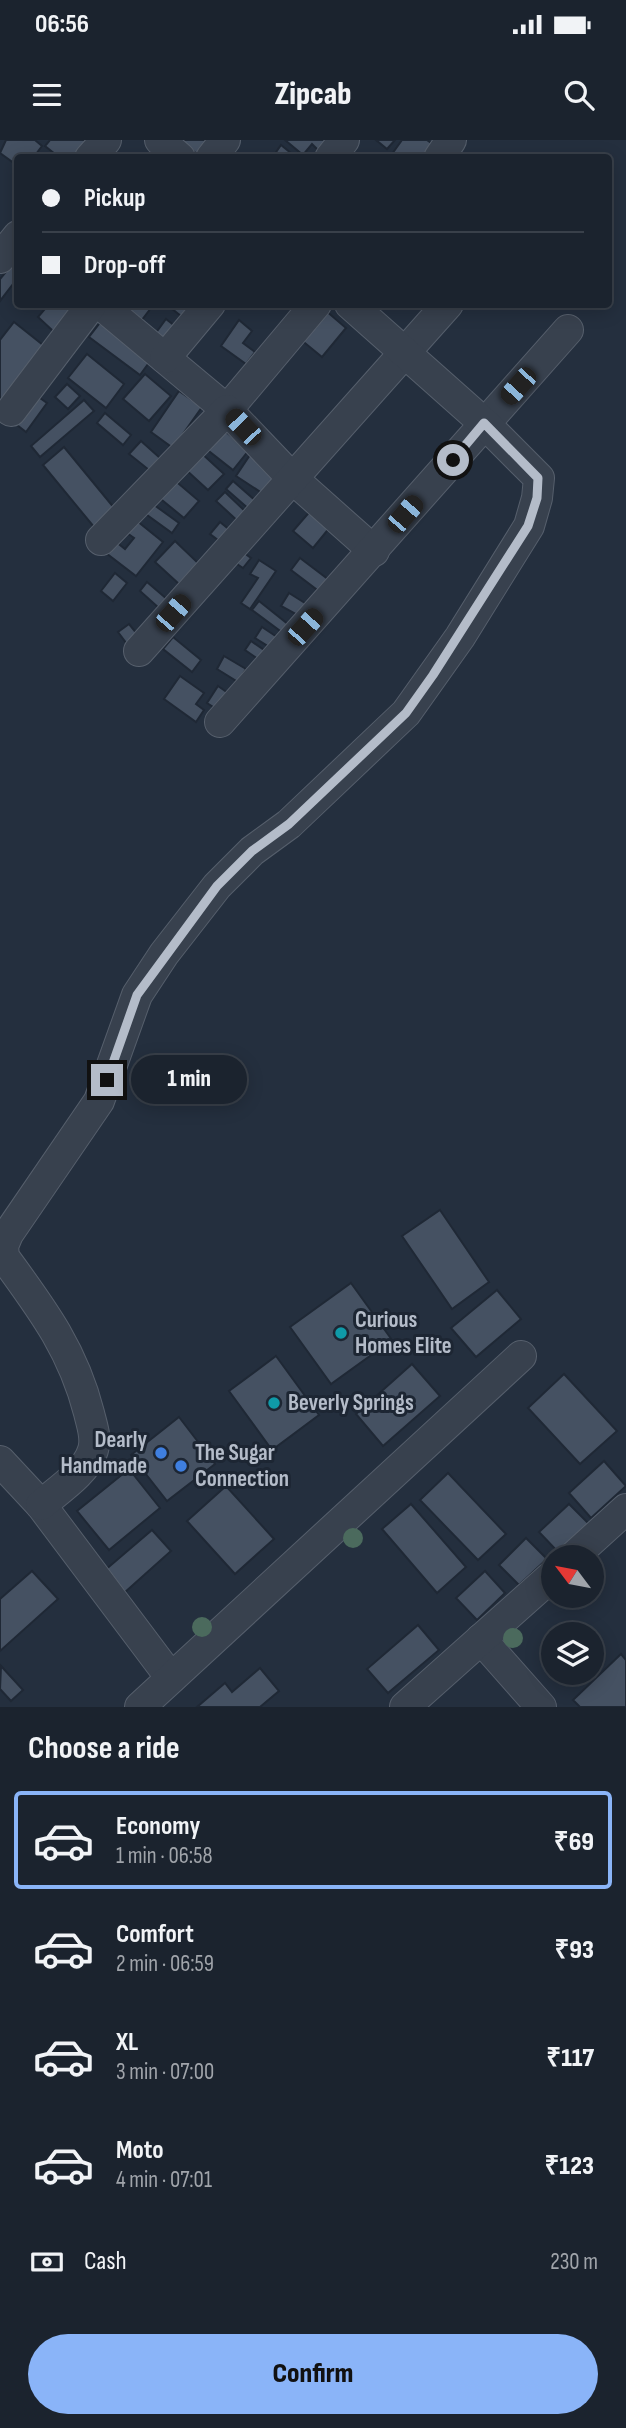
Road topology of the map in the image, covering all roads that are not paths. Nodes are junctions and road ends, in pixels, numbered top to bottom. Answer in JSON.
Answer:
{"nodes":[{"id":1,"x":106,"y":140,"type":"edge"},
{"id":2,"x":160,"y":140,"type":"edge"},
{"id":3,"x":225,"y":140,"type":"edge"},
{"id":4,"x":344,"y":140,"type":"edge"},
{"id":5,"x":94,"y":154,"type":"edge"},
{"id":6,"x":176,"y":154,"type":"edge"},
{"id":7,"x":214,"y":154,"type":"edge"},
{"id":8,"x":333,"y":154,"type":"edge"},
{"id":9,"x":14,"y":241,"type":"edge"},
{"id":10,"x":0,"y":258,"type":"edge"},
{"id":11,"x":89,"y":308,"type":"edge"},
{"id":12,"x":105,"y":308,"type":"edge"},
{"id":13,"x":207,"y":308,"type":"edge"},
{"id":14,"x":313,"y":308,"type":"edge"},
{"id":15,"x":355,"y":308,"type":"edge"},
{"id":16,"x":444,"y":308,"type":"edge"},
{"id":17,"x":568,"y":330,"type":"dead end"},
{"id":18,"x":406,"y":352,"type":"junction"},
{"id":19,"x":164,"y":358,"type":"junction"},
{"id":20,"x":227,"y":410,"type":"junction"},
{"id":21,"x":11,"y":411,"type":"dead end"},
{"id":22,"x":484,"y":423,"type":"junction"},
{"id":23,"x":293,"y":479,"type":"junction"},
{"id":24,"x":101,"y":540,"type":"dead end"},
{"id":25,"x":373,"y":551,"type":"junction"},
{"id":26,"x":139,"y":651,"type":"dead end"},
{"id":27,"x":220,"y":722,"type":"dead end"},
{"id":28,"x":521,"y":1356,"type":"dead end"},
{"id":29,"x":0,"y":1461,"type":"edge"},
{"id":30,"x":41,"y":1505,"type":"junction"},
{"id":31,"x":626,"y":1509,"type":"edge"},
{"id":32,"x":586,"y":1545,"type":"edge"},
{"id":33,"x":541,"y":1586,"type":"edge"},
{"id":34,"x":481,"y":1639,"type":"junction"},
{"id":35,"x":171,"y":1678,"type":"junction"},
{"id":36,"x":139,"y":1707,"type":"edge"},
{"id":37,"x":405,"y":1707,"type":"edge"},
{"id":38,"x":541,"y":1707,"type":"edge"}],
"edges":[{"from":1,"to":5,"type":"street"},
{"from":2,"to":6,"type":"street"},
{"from":3,"to":7,"type":"street"},
{"from":4,"to":8,"type":"street"},
{"from":9,"to":10,"type":"street"},
{"from":11,"to":21,"type":"street"},
{"from":12,"to":19,"type":"street"},
{"from":13,"to":19,"type":"street"},
{"from":14,"to":20,"type":"street"},
{"from":15,"to":18,"type":"street"},
{"from":16,"to":18,"type":"street"},
{"from":17,"to":22,"type":"street"},
{"from":18,"to":22,"type":"street"},
{"from":18,"to":23,"type":"street"},
{"from":19,"to":20,"type":"street"},
{"from":20,"to":23,"type":"street"},
{"from":20,"to":24,"type":"street"},
{"from":22,"to":25,"type":"street"},
{"from":22,"to":30,"type":"street"},
{"from":23,"to":25,"type":"street"},
{"from":23,"to":26,"type":"street"},
{"from":25,"to":27,"type":"street"},
{"from":28,"to":35,"type":"street"},
{"from":29,"to":30,"type":"street"},
{"from":30,"to":35,"type":"street"},
{"from":31,"to":32,"type":"street"},
{"from":33,"to":34,"type":"street"},
{"from":34,"to":37,"type":"street"},
{"from":34,"to":38,"type":"street"},
{"from":35,"to":36,"type":"street"}]}
